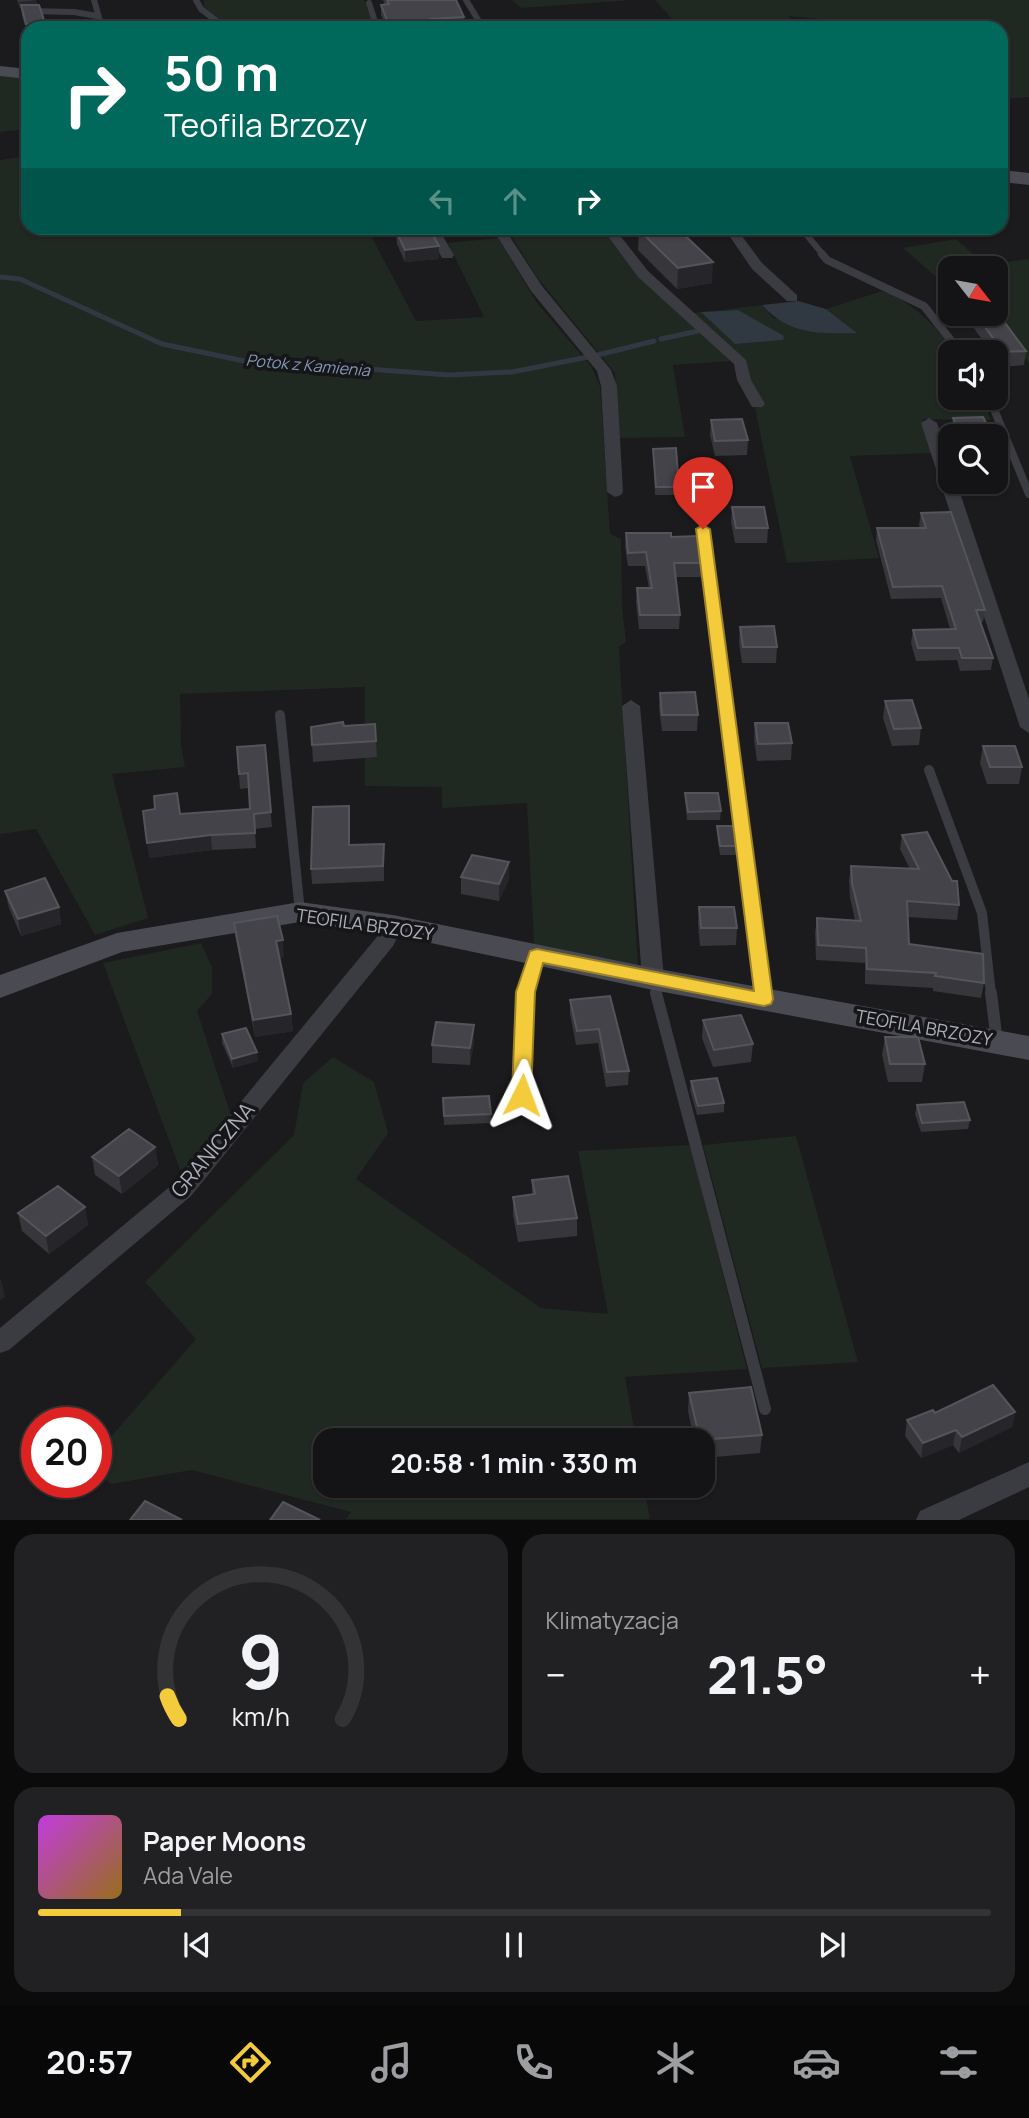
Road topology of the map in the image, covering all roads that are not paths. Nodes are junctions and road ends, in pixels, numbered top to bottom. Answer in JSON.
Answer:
{"nodes":[{"id":1,"x":93,"y":0,"type":"edge"},
{"id":2,"x":196,"y":0,"type":"edge"},
{"id":3,"x":466,"y":0,"type":"edge"},
{"id":4,"x":369,"y":3,"type":"dead end"},
{"id":5,"x":24,"y":11,"type":"edge"},
{"id":6,"x":97,"y":16,"type":"junction"},
{"id":7,"x":99,"y":21,"type":"edge"},
{"id":8,"x":217,"y":21,"type":"edge"},
{"id":9,"x":375,"y":21,"type":"edge"},
{"id":10,"x":479,"y":21,"type":"edge"},
{"id":11,"x":0,"y":71,"type":"edge"},
{"id":12,"x":21,"y":73,"type":"edge"},
{"id":13,"x":1008,"y":177,"type":"edge"},
{"id":14,"x":1029,"y":179,"type":"edge"},
{"id":15,"x":436,"y":235,"type":"edge"},
{"id":16,"x":502,"y":235,"type":"edge"},
{"id":17,"x":613,"y":235,"type":"edge"},
{"id":18,"x":735,"y":235,"type":"edge"},
{"id":19,"x":807,"y":235,"type":"edge"},
{"id":20,"x":447,"y":255,"type":"dead end"},
{"id":21,"x":792,"y":298,"type":"dead end"},
{"id":22,"x":951,"y":340,"type":"edge"},
{"id":23,"x":757,"y":404,"type":"dead end"},
{"id":24,"x":994,"y":410,"type":"edge"},
{"id":25,"x":929,"y":423,"type":"dead end"},
{"id":26,"x":615,"y":492,"type":"dead end"},
{"id":27,"x":1029,"y":494,"type":"edge"},
{"id":28,"x":703,"y":529,"type":"dead end"},
{"id":29,"x":631,"y":706,"type":"dead end"},
{"id":30,"x":280,"y":715,"type":"dead end"},
{"id":31,"x":1029,"y":727,"type":"edge"},
{"id":32,"x":929,"y":770,"type":"dead end"},
{"id":33,"x":300,"y":912,"type":"junction"},
{"id":34,"x":393,"y":925,"type":"junction"},
{"id":35,"x":537,"y":955,"type":"junction"},
{"id":36,"x":653,"y":979,"type":"junction"},
{"id":37,"x":0,"y":988,"type":"edge"},
{"id":38,"x":764,"y":999,"type":"junction"},
{"id":39,"x":997,"y":1042,"type":"junction"},
{"id":40,"x":1029,"y":1048,"type":"edge"},
{"id":41,"x":522,"y":1095,"type":"dead end"},
{"id":42,"x":0,"y":1343,"type":"edge"},
{"id":43,"x":765,"y":1409,"type":"dead end"},
{"id":44,"x":1029,"y":1474,"type":"edge"},
{"id":45,"x":930,"y":1520,"type":"edge"}],
"edges":[{"from":1,"to":6,"type":"lane"},
{"from":2,"to":8,"type":"lane"},
{"from":3,"to":10,"type":"lane"},
{"from":4,"to":9,"type":"lane"},
{"from":5,"to":6,"type":"lane"},
{"from":6,"to":7,"type":"lane"},
{"from":11,"to":12,"type":"street"},
{"from":13,"to":14,"type":"street"},
{"from":15,"to":20,"type":"street"},
{"from":16,"to":26,"type":"street"},
{"from":17,"to":23,"type":"street"},
{"from":18,"to":21,"type":"street"},
{"from":19,"to":22,"type":"lane"},
{"from":24,"to":27,"type":"lane"},
{"from":25,"to":31,"type":"street"},
{"from":28,"to":38,"type":"lane"},
{"from":29,"to":36,"type":"street"},
{"from":30,"to":33,"type":"lane"},
{"from":32,"to":39,"type":"lane"},
{"from":33,"to":34,"type":"street","name":"TEOFILA BRZOZY"},
{"from":33,"to":37,"type":"street","name":"TEOFILA BRZOZY"},
{"from":34,"to":35,"type":"street","name":"TEOFILA BRZOZY"},
{"from":34,"to":42,"type":"street","name":"GRANICZNA"},
{"from":35,"to":36,"type":"street","name":"TEOFILA BRZOZY"},
{"from":35,"to":41,"type":"lane"},
{"from":36,"to":38,"type":"street","name":"TEOFILA BRZOZY"},
{"from":36,"to":43,"type":"lane"},
{"from":38,"to":39,"type":"street","name":"TEOFILA BRZOZY"},
{"from":39,"to":40,"type":"street","name":"TEOFILA BRZOZY"},
{"from":44,"to":45,"type":"street"}]}
